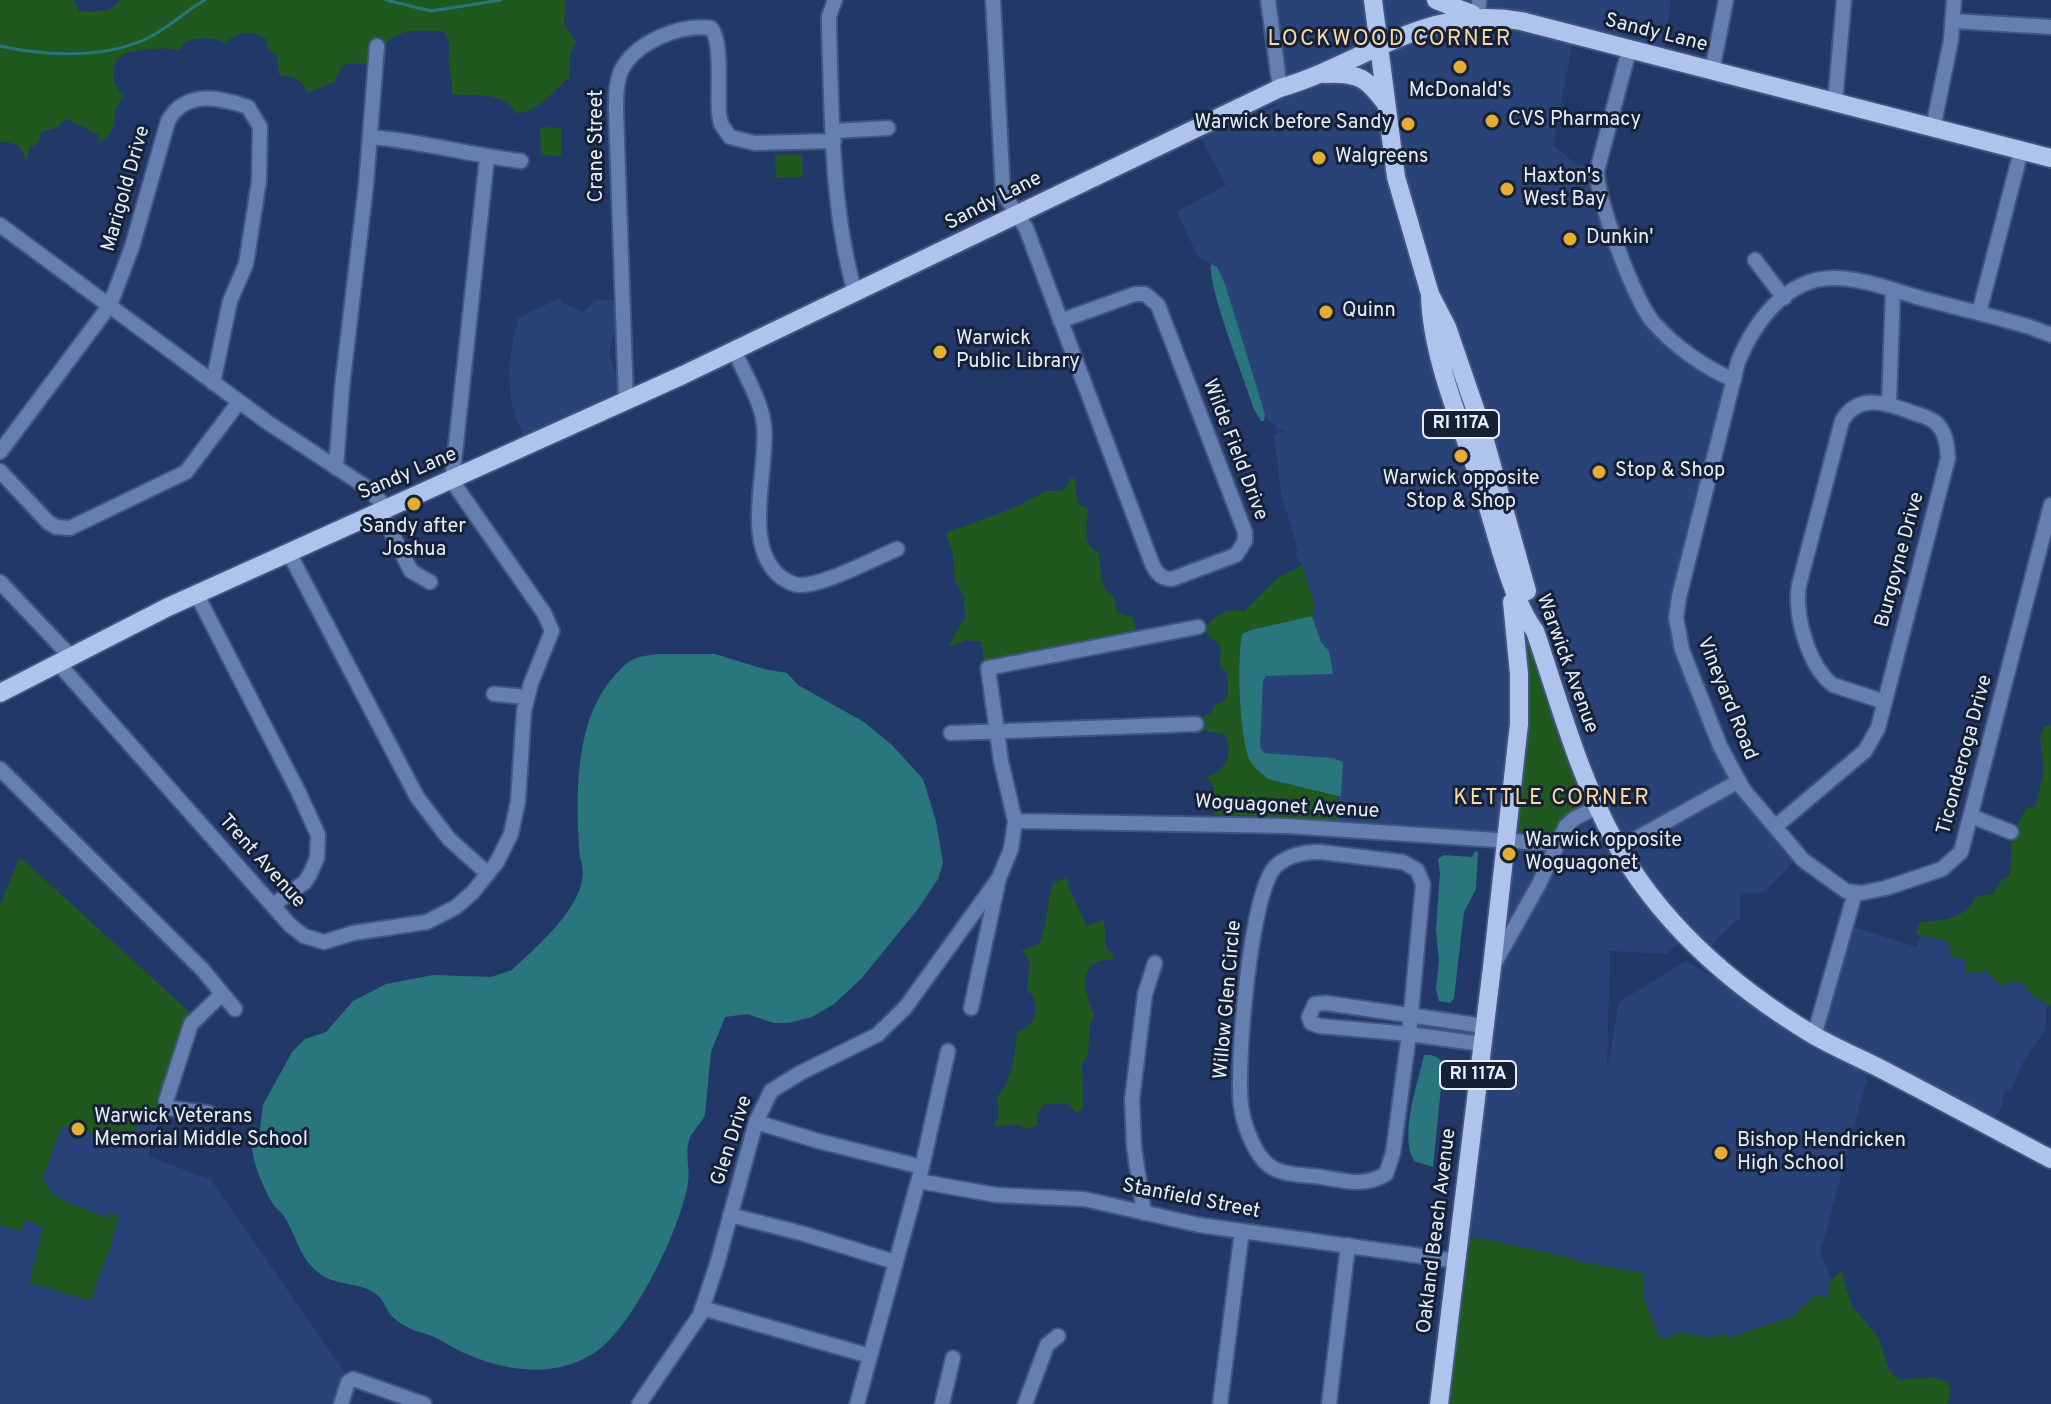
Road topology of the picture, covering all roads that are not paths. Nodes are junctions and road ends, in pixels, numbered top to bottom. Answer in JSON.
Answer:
{"nodes":[{"id":1,"x":835,"y":0,"type":"edge"},
{"id":2,"x":993,"y":0,"type":"edge"},
{"id":3,"x":1268,"y":0,"type":"edge"},
{"id":4,"x":1373,"y":0,"type":"edge"},
{"id":5,"x":1436,"y":0,"type":"edge"},
{"id":6,"x":1726,"y":0,"type":"edge"},
{"id":7,"x":1844,"y":0,"type":"edge"},
{"id":8,"x":1954,"y":0,"type":"edge"},
{"id":9,"x":1479,"y":8,"type":"edge"},
{"id":10,"x":1953,"y":21,"type":"junction"},
{"id":11,"x":2051,"y":27,"type":"edge"},
{"id":12,"x":377,"y":46,"type":"dead end"},
{"id":13,"x":1380,"y":46,"type":"junction"},
{"id":14,"x":1629,"y":50,"type":"junction"},
{"id":15,"x":1712,"y":71,"type":"junction"},
{"id":16,"x":1318,"y":75,"type":"junction"},
{"id":17,"x":1280,"y":88,"type":"junction"},
{"id":18,"x":1835,"y":102,"type":"junction"},
{"id":19,"x":1386,"y":104,"type":"junction"},
{"id":20,"x":888,"y":128,"type":"dead end"},
{"id":21,"x":1933,"y":128,"type":"junction"},
{"id":22,"x":834,"y":136,"type":"junction"},
{"id":23,"x":370,"y":137,"type":"junction"},
{"id":24,"x":2021,"y":151,"type":"junction"},
{"id":25,"x":487,"y":157,"type":"junction"},
{"id":26,"x":2051,"y":158,"type":"edge"},
{"id":27,"x":521,"y":161,"type":"dead end"},
{"id":28,"x":1018,"y":214,"type":"junction"},
{"id":29,"x":0,"y":225,"type":"edge"},
{"id":30,"x":1755,"y":260,"type":"dead end"},
{"id":31,"x":1893,"y":290,"type":"junction"},
{"id":32,"x":855,"y":293,"type":"junction"},
{"id":33,"x":1430,"y":294,"type":"junction"},
{"id":34,"x":1784,"y":298,"type":"junction"},
{"id":35,"x":110,"y":305,"type":"junction"},
{"id":36,"x":1979,"y":313,"type":"junction"},
{"id":37,"x":1060,"y":321,"type":"junction"},
{"id":38,"x":2051,"y":335,"type":"edge"},
{"id":39,"x":734,"y":350,"type":"junction"},
{"id":40,"x":1734,"y":380,"type":"junction"},
{"id":41,"x":213,"y":383,"type":"junction"},
{"id":42,"x":626,"y":401,"type":"junction"},
{"id":43,"x":239,"y":402,"type":"junction"},
{"id":44,"x":1889,"y":404,"type":"junction"},
{"id":45,"x":0,"y":452,"type":"edge"},
{"id":46,"x":336,"y":468,"type":"junction"},
{"id":47,"x":0,"y":471,"type":"edge"},
{"id":48,"x":452,"y":481,"type":"junction"},
{"id":49,"x":2051,"y":505,"type":"edge"},
{"id":50,"x":383,"y":509,"type":"junction"},
{"id":51,"x":897,"y":549,"type":"dead end"},
{"id":52,"x":1502,"y":552,"type":"junction"},
{"id":53,"x":289,"y":553,"type":"junction"},
{"id":54,"x":0,"y":582,"type":"edge"},
{"id":55,"x":430,"y":582,"type":"dead end"},
{"id":56,"x":197,"y":595,"type":"junction"},
{"id":57,"x":1535,"y":624,"type":"junction"},
{"id":58,"x":1198,"y":627,"type":"dead end"},
{"id":59,"x":65,"y":660,"type":"junction"},
{"id":60,"x":0,"y":693,"type":"edge"},
{"id":61,"x":494,"y":694,"type":"dead end"},
{"id":62,"x":527,"y":697,"type":"junction"},
{"id":63,"x":1885,"y":702,"type":"junction"},
{"id":64,"x":1196,"y":724,"type":"dead end"},
{"id":65,"x":996,"y":732,"type":"junction"},
{"id":66,"x":951,"y":733,"type":"dead end"},
{"id":67,"x":1516,"y":747,"type":"junction"},
{"id":68,"x":0,"y":769,"type":"edge"},
{"id":69,"x":1739,"y":781,"type":"junction"},
{"id":70,"x":1598,"y":807,"type":"junction"},
{"id":71,"x":1971,"y":816,"type":"junction"},
{"id":72,"x":1015,"y":821,"type":"junction"},
{"id":73,"x":1775,"y":827,"type":"junction"},
{"id":74,"x":2011,"y":832,"type":"dead end"},
{"id":75,"x":1506,"y":841,"type":"junction"},
{"id":76,"x":1557,"y":844,"type":"junction"},
{"id":77,"x":1619,"y":848,"type":"junction"},
{"id":78,"x":488,"y":874,"type":"junction"},
{"id":79,"x":999,"y":878,"type":"junction"},
{"id":80,"x":1855,"y":893,"type":"junction"},
{"id":81,"x":273,"y":905,"type":"junction"},
{"id":82,"x":1155,"y":963,"type":"dead end"},
{"id":83,"x":1492,"y":967,"type":"junction"},
{"id":84,"x":222,"y":994,"type":"junction"},
{"id":85,"x":971,"y":1008,"type":"dead end"},
{"id":86,"x":1375,"y":1008,"type":"junction"},
{"id":87,"x":235,"y":1009,"type":"dead end"},
{"id":88,"x":1410,"y":1014,"type":"junction"},
{"id":89,"x":1374,"y":1032,"type":"junction"},
{"id":90,"x":1409,"y":1034,"type":"junction"},
{"id":91,"x":1483,"y":1035,"type":"junction"},
{"id":92,"x":1814,"y":1036,"type":"junction"},
{"id":93,"x":948,"y":1051,"type":"dead end"},
{"id":94,"x":208,"y":1113,"type":"dead end"},
{"id":95,"x":756,"y":1122,"type":"junction"},
{"id":96,"x":2051,"y":1159,"type":"edge"},
{"id":97,"x":920,"y":1174,"type":"junction"},
{"id":98,"x":1144,"y":1213,"type":"junction"},
{"id":99,"x":730,"y":1215,"type":"junction"},
{"id":100,"x":1242,"y":1231,"type":"junction"},
{"id":101,"x":1348,"y":1245,"type":"junction"},
{"id":102,"x":1457,"y":1261,"type":"junction"},
{"id":103,"x":895,"y":1262,"type":"junction"},
{"id":104,"x":702,"y":1308,"type":"junction"},
{"id":105,"x":1058,"y":1336,"type":"dead end"},
{"id":106,"x":870,"y":1356,"type":"junction"},
{"id":107,"x":953,"y":1358,"type":"dead end"},
{"id":108,"x":642,"y":1403,"type":"edge"},
{"id":109,"x":341,"y":1404,"type":"edge"},
{"id":110,"x":424,"y":1404,"type":"edge"},
{"id":111,"x":857,"y":1404,"type":"edge"},
{"id":112,"x":942,"y":1404,"type":"edge"},
{"id":113,"x":1025,"y":1404,"type":"edge"},
{"id":114,"x":1220,"y":1404,"type":"edge"},
{"id":115,"x":1329,"y":1404,"type":"edge"},
{"id":116,"x":1439,"y":1404,"type":"edge"}],
"edges":[{"from":1,"to":22,"type":"street"},
{"from":2,"to":28,"type":"street","name":"Wilde Field Drive"},
{"from":3,"to":17,"type":"street"},
{"from":4,"to":13,"type":"main road","name":"Warwick Avenue","number":"RI 117A"},
{"from":5,"to":9,"type":"main road"},
{"from":6,"to":15,"type":"street"},
{"from":7,"to":18,"type":"street"},
{"from":8,"to":10,"type":"street"},
{"from":9,"to":13,"type":"main road","name":"Sandy Lane"},
{"from":9,"to":14,"type":"main road","name":"Sandy Lane"},
{"from":10,"to":11,"type":"street"},
{"from":10,"to":21,"type":"street"},
{"from":12,"to":23,"type":"street"},
{"from":13,"to":16,"type":"main road","name":"Sandy Lane"},
{"from":13,"to":19,"type":"main road","name":"Warwick Avenue","number":"RI 117A"},
{"from":14,"to":15,"type":"main road","name":"Sandy Lane"},
{"from":14,"to":40,"type":"street"},
{"from":15,"to":18,"type":"main road","name":"Sandy Lane"},
{"from":16,"to":17,"type":"main road","name":"Sandy Lane"},
{"from":16,"to":19,"type":"main road"},
{"from":17,"to":28,"type":"main road","name":"Sandy Lane"},
{"from":18,"to":21,"type":"main road","name":"Sandy Lane"},
{"from":19,"to":33,"type":"main road","name":"Warwick Avenue","number":"RI 117A"},
{"from":20,"to":22,"type":"street"},
{"from":21,"to":24,"type":"main road","name":"Sandy Lane"},
{"from":22,"to":32,"type":"street"},
{"from":22,"to":42,"type":"street","name":"Crane Street"},
{"from":23,"to":25,"type":"street"},
{"from":23,"to":46,"type":"street"},
{"from":24,"to":26,"type":"main road","name":"Sandy Lane"},
{"from":24,"to":36,"type":"street"},
{"from":25,"to":27,"type":"street"},
{"from":25,"to":48,"type":"street"},
{"from":28,"to":32,"type":"main road","name":"Sandy Lane"},
{"from":28,"to":37,"type":"street","name":"Wilde Field Drive"},
{"from":29,"to":35,"type":"street"},
{"from":30,"to":34,"type":"street"},
{"from":31,"to":34,"type":"street","name":"Vineyard Road"},
{"from":31,"to":36,"type":"street","name":"Vineyard Road"},
{"from":31,"to":44,"type":"street"},
{"from":32,"to":39,"type":"main road","name":"Sandy Lane"},
{"from":33,"to":52,"type":"main road","name":"Warwick Avenue","number":"RI 117A"},
{"from":33,"to":57,"type":"main road","name":"Warwick Avenue","number":"RI 117A"},
{"from":34,"to":40,"type":"street","name":"Vineyard Road"},
{"from":35,"to":41,"type":"street"},
{"from":35,"to":41,"type":"street","name":"Marigold Drive"},
{"from":35,"to":45,"type":"street","name":"Marigold Drive"},
{"from":36,"to":38,"type":"street","name":"Vineyard Road"},
{"from":37,"to":37,"type":"street","name":"Wilde Field Drive"},
{"from":39,"to":42,"type":"main road","name":"Sandy Lane"},
{"from":39,"to":51,"type":"street"},
{"from":40,"to":69,"type":"street","name":"Vineyard Road"},
{"from":41,"to":43,"type":"street"},
{"from":42,"to":48,"type":"main road","name":"Sandy Lane"},
{"from":43,"to":46,"type":"street"},
{"from":43,"to":47,"type":"street"},
{"from":44,"to":63,"type":"street","name":"Burgoyne Drive"},
{"from":44,"to":63,"type":"street"},
{"from":46,"to":50,"type":"street"},
{"from":48,"to":50,"type":"main road","name":"Sandy Lane"},
{"from":48,"to":62,"type":"street","name":"Trent Avenue"},
{"from":49,"to":71,"type":"street","name":"Ticonderoga Drive"},
{"from":50,"to":53,"type":"main road","name":"Sandy Lane"},
{"from":50,"to":55,"type":"street"},
{"from":52,"to":57,"type":"main road","name":"Warwick Avenue"},
{"from":52,"to":67,"type":"main road","name":"Oakland Beach Avenue","number":"RI 117A"},
{"from":53,"to":56,"type":"main road","name":"Sandy Lane"},
{"from":53,"to":78,"type":"street"},
{"from":54,"to":59,"type":"street","name":"Trent Avenue"},
{"from":56,"to":59,"type":"main road","name":"Sandy Lane"},
{"from":56,"to":81,"type":"street"},
{"from":57,"to":67,"type":"main road","name":"Oakland Beach Avenue","number":"RI 117A"},
{"from":57,"to":70,"type":"main road","name":"Warwick Avenue"},
{"from":58,"to":65,"type":"street"},
{"from":59,"to":60,"type":"main road","name":"Sandy Lane"},
{"from":59,"to":81,"type":"street","name":"Trent Avenue"},
{"from":61,"to":62,"type":"street"},
{"from":62,"to":78,"type":"street","name":"Trent Avenue"},
{"from":63,"to":73,"type":"street","name":"Burgoyne Drive"},
{"from":64,"to":65,"type":"street"},
{"from":65,"to":66,"type":"street"},
{"from":65,"to":72,"type":"street"},
{"from":67,"to":75,"type":"main road","name":"Oakland Beach Avenue","number":"RI 117A"},
{"from":68,"to":84,"type":"street"},
{"from":69,"to":73,"type":"street","name":"Vineyard Road"},
{"from":69,"to":77,"type":"street"},
{"from":70,"to":76,"type":"street","name":"Oakland Beach Avenue"},
{"from":70,"to":77,"type":"main road","name":"Warwick Avenue"},
{"from":71,"to":74,"type":"street"},
{"from":71,"to":80,"type":"street","name":"Ticonderoga Drive"},
{"from":72,"to":75,"type":"street","name":"Woguagonet Avenue"},
{"from":72,"to":79,"type":"street"},
{"from":73,"to":80,"type":"street","name":"Vineyard Road"},
{"from":75,"to":76,"type":"street","name":"Woguagonet Avenue"},
{"from":75,"to":83,"type":"main road","name":"Oakland Beach Avenue","number":"RI 117A"},
{"from":76,"to":83,"type":"street","name":"Oakland Beach Avenue"},
{"from":77,"to":92,"type":"main road","name":"Warwick Avenue"},
{"from":78,"to":81,"type":"street","name":"Trent Avenue"},
{"from":79,"to":85,"type":"street"},
{"from":79,"to":95,"type":"street","name":"Glen Drive"},
{"from":80,"to":92,"type":"street"},
{"from":82,"to":98,"type":"street"},
{"from":83,"to":91,"type":"main road","name":"Oakland Beach Avenue","number":"RI 117A"},
{"from":84,"to":87,"type":"street"},
{"from":84,"to":94,"type":"street"},
{"from":86,"to":88,"type":"street"},
{"from":86,"to":89,"type":"street"},
{"from":86,"to":89,"type":"street"},
{"from":88,"to":90,"type":"street","name":"Willow Glen Circle"},
{"from":88,"to":90,"type":"street","name":"Willow Glen Circle"},
{"from":88,"to":91,"type":"street"},
{"from":89,"to":90,"type":"street"},
{"from":90,"to":91,"type":"street"},
{"from":91,"to":102,"type":"main road","name":"Oakland Beach Avenue","number":"RI 117A"},
{"from":92,"to":96,"type":"main road","name":"Warwick Avenue"},
{"from":93,"to":97,"type":"street"},
{"from":95,"to":97,"type":"street","name":"Stanfield Street"},
{"from":95,"to":99,"type":"street","name":"Glen Drive"},
{"from":97,"to":98,"type":"street","name":"Stanfield Street"},
{"from":97,"to":103,"type":"street"},
{"from":98,"to":100,"type":"street","name":"Stanfield Street"},
{"from":99,"to":103,"type":"street"},
{"from":99,"to":104,"type":"street","name":"Glen Drive"},
{"from":100,"to":101,"type":"street","name":"Stanfield Street"},
{"from":100,"to":114,"type":"street"},
{"from":101,"to":102,"type":"street","name":"Stanfield Street"},
{"from":101,"to":115,"type":"street"},
{"from":102,"to":116,"type":"main road","name":"Oakland Beach Avenue","number":"RI 117A"},
{"from":103,"to":106,"type":"street"},
{"from":104,"to":106,"type":"street"},
{"from":104,"to":108,"type":"street","name":"Glen Drive"},
{"from":105,"to":113,"type":"street"},
{"from":106,"to":111,"type":"street"},
{"from":107,"to":112,"type":"street"},
{"from":109,"to":110,"type":"street"}]}
